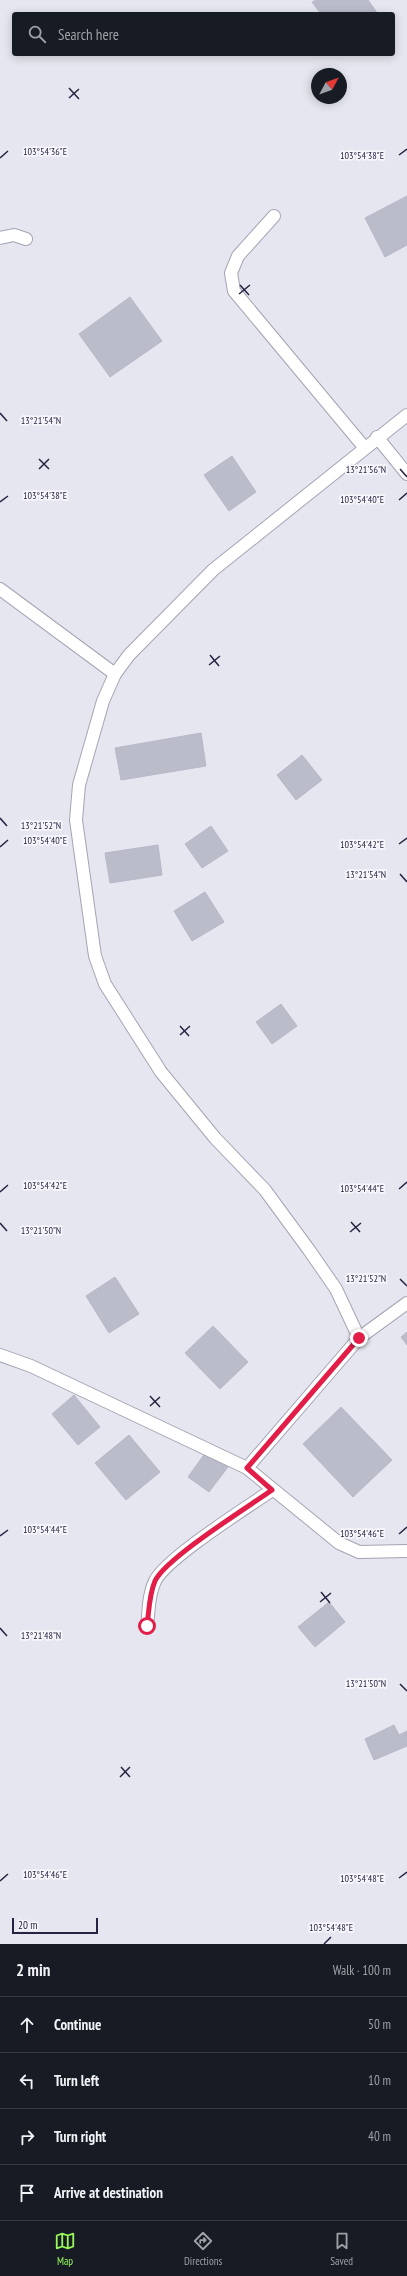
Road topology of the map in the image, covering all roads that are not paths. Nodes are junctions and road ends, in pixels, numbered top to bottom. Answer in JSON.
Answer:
{"nodes":[{"id":1,"x":274,"y":216,"type":"dead end"},
{"id":2,"x":0,"y":238,"type":"edge"},
{"id":3,"x":26,"y":239,"type":"dead end"},
{"id":4,"x":407,"y":415,"type":"edge"},
{"id":5,"x":377,"y":437,"type":"junction"},
{"id":6,"x":364,"y":447,"type":"junction"},
{"id":7,"x":407,"y":474,"type":"edge"},
{"id":8,"x":0,"y":589,"type":"edge"},
{"id":9,"x":115,"y":674,"type":"junction"},
{"id":10,"x":407,"y":1303,"type":"edge"},
{"id":11,"x":359,"y":1338,"type":"junction"},
{"id":12,"x":0,"y":1355,"type":"edge"},
{"id":13,"x":247,"y":1468,"type":"junction"},
{"id":14,"x":272,"y":1490,"type":"junction"},
{"id":15,"x":407,"y":1551,"type":"edge"},
{"id":16,"x":147,"y":1626,"type":"dead end"}],
"edges":[{"from":1,"to":6,"type":"street"},
{"from":2,"to":3,"type":"street"},
{"from":4,"to":5,"type":"street"},
{"from":5,"to":6,"type":"street"},
{"from":5,"to":7,"type":"street"},
{"from":6,"to":9,"type":"street"},
{"from":8,"to":9,"type":"street"},
{"from":9,"to":11,"type":"street"},
{"from":10,"to":11,"type":"street"},
{"from":11,"to":13,"type":"street"},
{"from":12,"to":13,"type":"street"},
{"from":13,"to":14,"type":"street"},
{"from":14,"to":15,"type":"street"},
{"from":14,"to":16,"type":"street"}]}
